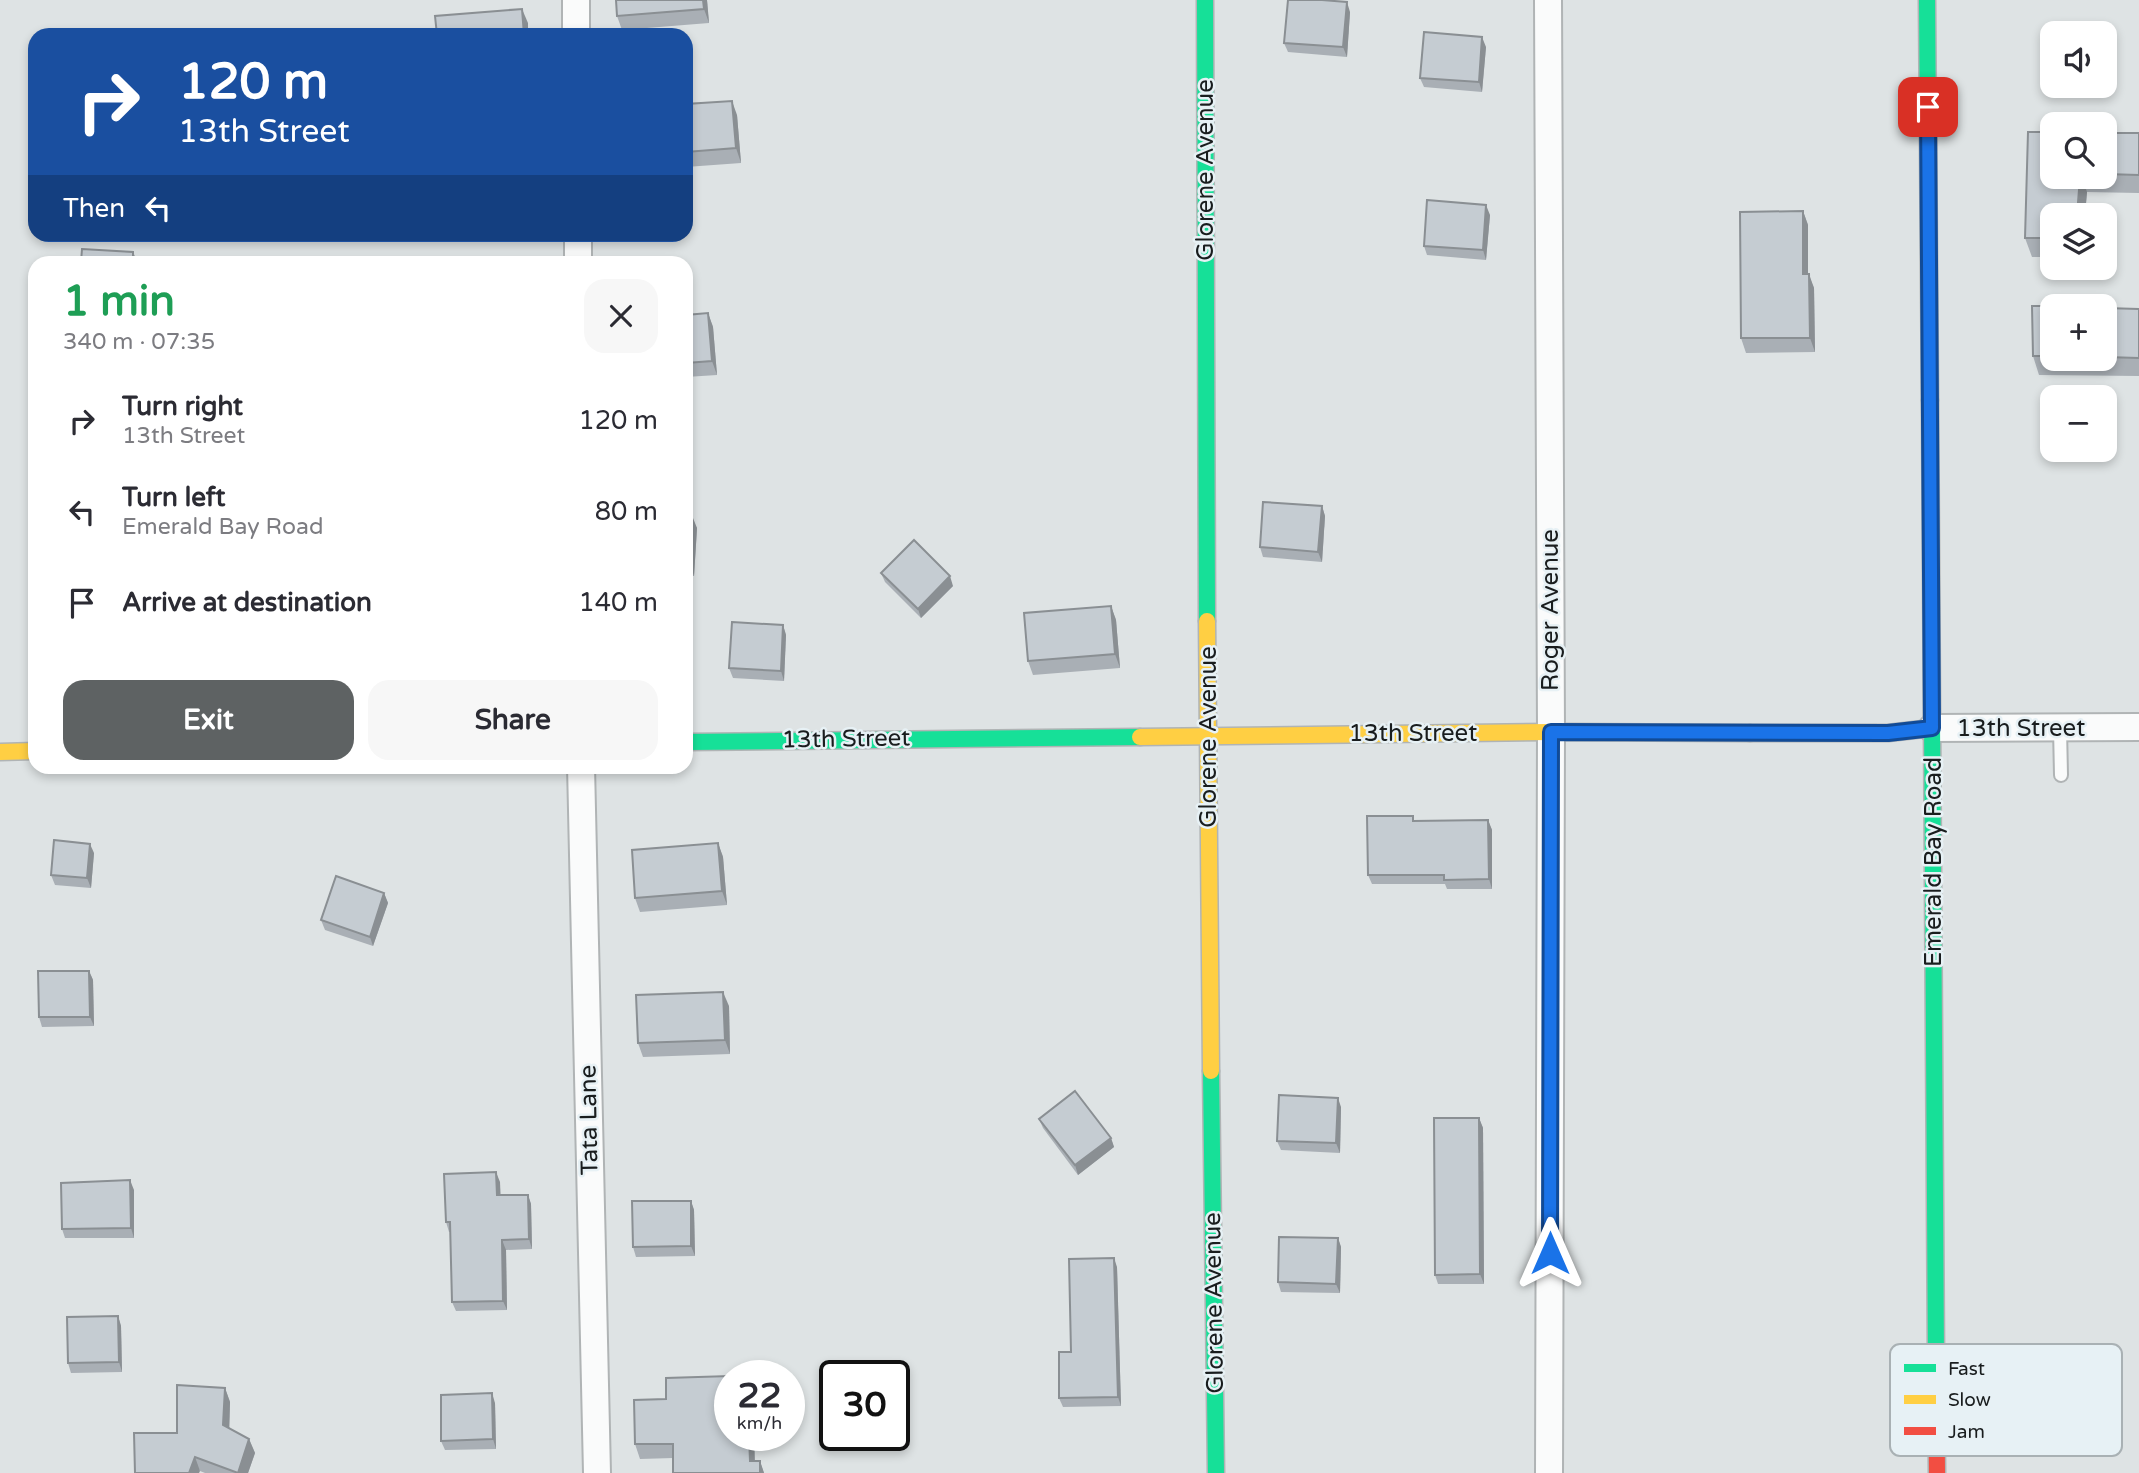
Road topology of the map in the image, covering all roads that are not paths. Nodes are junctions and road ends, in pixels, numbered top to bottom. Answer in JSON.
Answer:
{"nodes":[{"id":1,"x":576,"y":0,"type":"edge"},
{"id":2,"x":1205,"y":0,"type":"edge"},
{"id":3,"x":1548,"y":0,"type":"edge"},
{"id":4,"x":1927,"y":0,"type":"edge"},
{"id":5,"x":576,"y":28,"type":"edge"},
{"id":6,"x":2139,"y":727,"type":"edge"},
{"id":7,"x":1932,"y":728,"type":"junction"},
{"id":8,"x":2060,"y":728,"type":"junction"},
{"id":9,"x":1551,"y":732,"type":"junction"},
{"id":10,"x":1207,"y":734,"type":"junction"},
{"id":11,"x":693,"y":742,"type":"edge"},
{"id":12,"x":28,"y":751,"type":"edge"},
{"id":13,"x":0,"y":752,"type":"edge"},
{"id":14,"x":581,"y":774,"type":"edge"},
{"id":15,"x":2060,"y":775,"type":"dead end"},
{"id":16,"x":1936,"y":1344,"type":"edge"},
{"id":17,"x":597,"y":1473,"type":"edge"},
{"id":18,"x":1216,"y":1473,"type":"edge"},
{"id":19,"x":1549,"y":1473,"type":"edge"}],
"edges":[{"from":1,"to":5,"type":"street"},
{"from":2,"to":10,"type":"street","name":"Glorene Avenue"},
{"from":3,"to":9,"type":"street","name":"Roger Avenue"},
{"from":4,"to":7,"type":"street","name":"Emerald Bay Road"},
{"from":6,"to":8,"type":"street","name":"13th Street"},
{"from":7,"to":8,"type":"street","name":"13th Street"},
{"from":7,"to":9,"type":"street","name":"13th Street"},
{"from":7,"to":16,"type":"street","name":"Emerald Bay Road"},
{"from":8,"to":15,"type":"lane"},
{"from":9,"to":10,"type":"street","name":"13th Street"},
{"from":9,"to":19,"type":"street","name":"Roger Avenue"},
{"from":10,"to":11,"type":"street","name":"13th Street"},
{"from":10,"to":18,"type":"street","name":"Glorene Avenue"},
{"from":12,"to":13,"type":"street"},
{"from":14,"to":17,"type":"street","name":"Tata Lane"}]}
